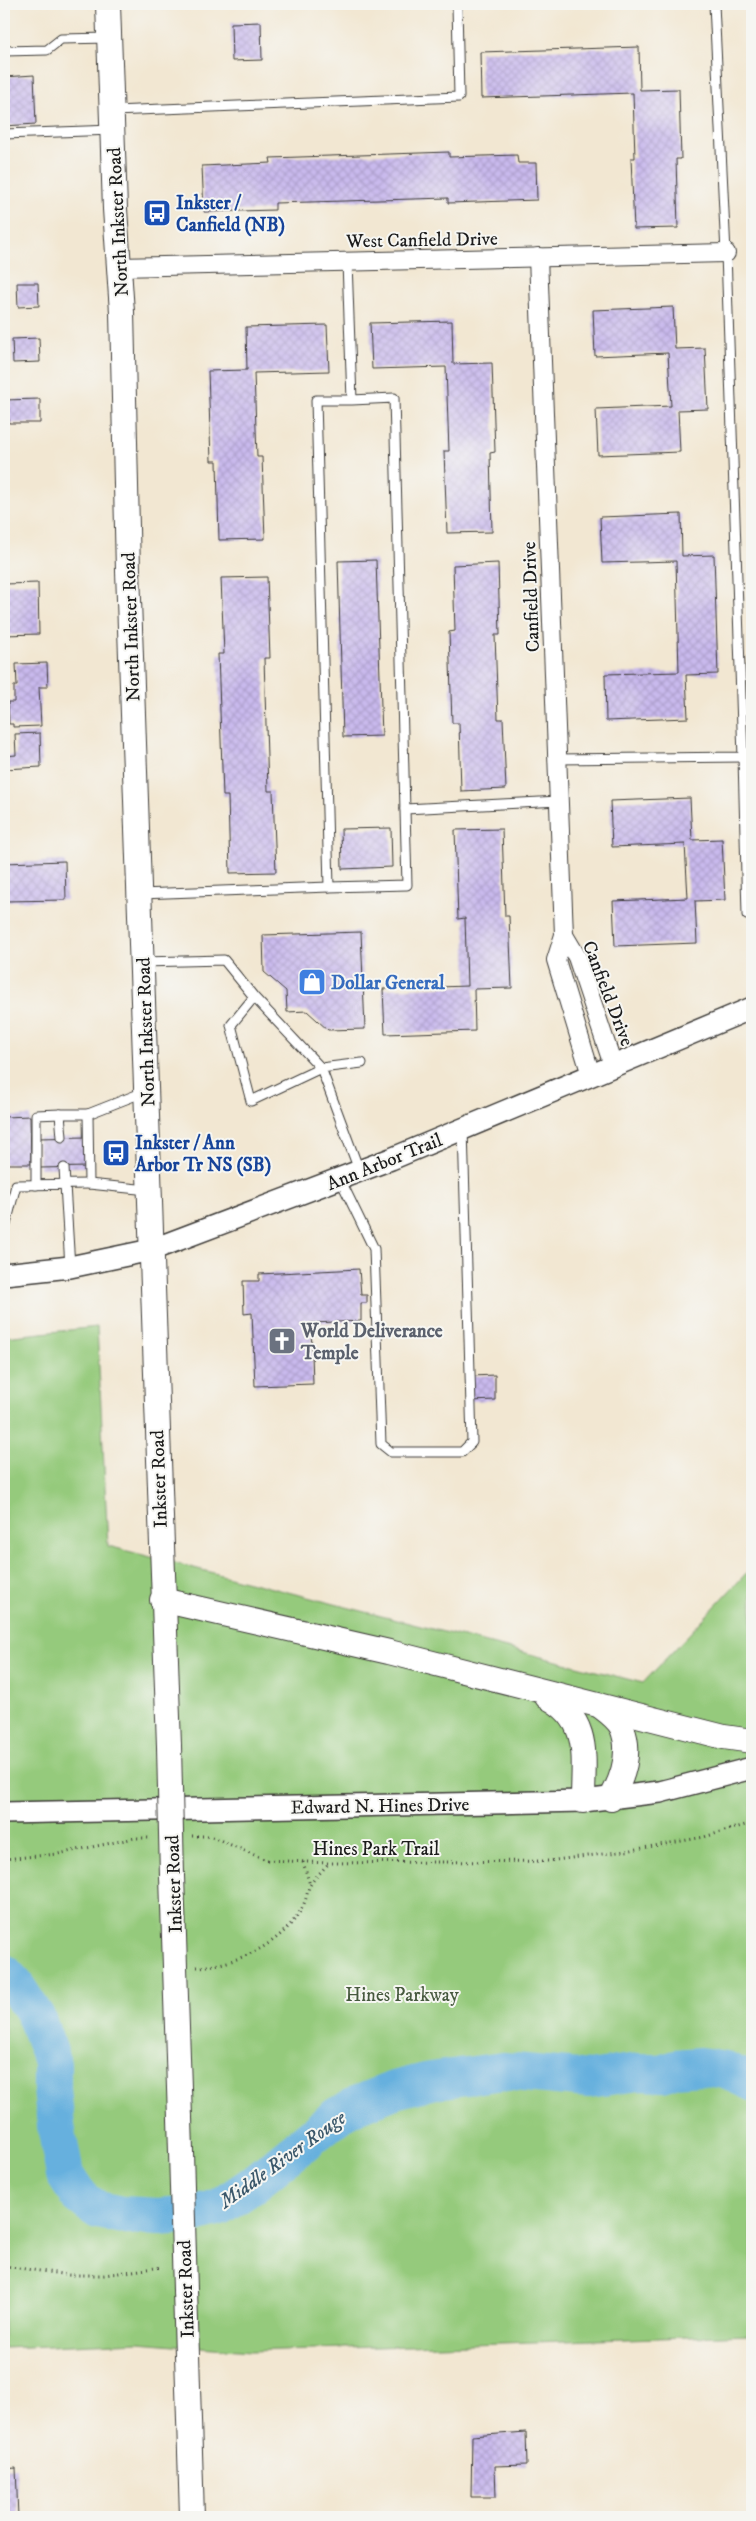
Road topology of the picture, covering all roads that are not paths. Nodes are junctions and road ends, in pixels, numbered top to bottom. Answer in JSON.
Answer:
{"nodes":[{"id":1,"x":108,"y":4,"type":"edge"},
{"id":2,"x":457,"y":4,"type":"edge"},
{"id":3,"x":714,"y":4,"type":"edge"},
{"id":4,"x":110,"y":38,"type":"junction"},
{"id":5,"x":4,"y":51,"type":"edge"},
{"id":6,"x":112,"y":120,"type":"junction"},
{"id":7,"x":4,"y":134,"type":"edge"},
{"id":8,"x":726,"y":253,"type":"junction"},
{"id":9,"x":538,"y":257,"type":"junction"},
{"id":10,"x":347,"y":262,"type":"junction"},
{"id":11,"x":119,"y":267,"type":"junction"},
{"id":12,"x":352,"y":400,"type":"junction"},
{"id":13,"x":743,"y":757,"type":"junction"},
{"id":14,"x":557,"y":759,"type":"junction"},
{"id":15,"x":559,"y":801,"type":"junction"},
{"id":16,"x":405,"y":810,"type":"junction"},
{"id":17,"x":329,"y":887,"type":"junction"},
{"id":18,"x":140,"y":894,"type":"junction"},
{"id":19,"x":748,"y":915,"type":"dead end"},
{"id":20,"x":564,"y":935,"type":"junction"},
{"id":21,"x":142,"y":962,"type":"junction"},
{"id":22,"x":254,"y":997,"type":"junction"},
{"id":23,"x":752,"y":1008,"type":"edge"},
{"id":24,"x":362,"y":1063,"type":"dead end"},
{"id":25,"x":614,"y":1065,"type":"junction"},
{"id":26,"x":321,"y":1068,"type":"junction"},
{"id":27,"x":590,"y":1075,"type":"junction"},
{"id":28,"x":147,"y":1091,"type":"junction"},
{"id":29,"x":60,"y":1114,"type":"junction"},
{"id":30,"x":88,"y":1114,"type":"junction"},
{"id":31,"x":463,"y":1129,"type":"junction"},
{"id":32,"x":62,"y":1138,"type":"dead end"},
{"id":33,"x":64,"y":1168,"type":"dead end"},
{"id":34,"x":360,"y":1170,"type":"junction"},
{"id":35,"x":339,"y":1179,"type":"junction"},
{"id":36,"x":89,"y":1184,"type":"junction"},
{"id":37,"x":36,"y":1185,"type":"junction"},
{"id":38,"x":65,"y":1185,"type":"junction"},
{"id":39,"x":150,"y":1190,"type":"junction"},
{"id":40,"x":4,"y":1232,"type":"edge"},
{"id":41,"x":151,"y":1250,"type":"junction"},
{"id":42,"x":70,"y":1267,"type":"junction"},
{"id":43,"x":4,"y":1274,"type":"edge"},
{"id":44,"x":162,"y":1600,"type":"junction"},
{"id":45,"x":527,"y":1687,"type":"junction"},
{"id":46,"x":600,"y":1706,"type":"junction"},
{"id":47,"x":752,"y":1741,"type":"edge"},
{"id":48,"x":752,"y":1768,"type":"edge"},
{"id":49,"x":611,"y":1799,"type":"junction"},
{"id":50,"x":584,"y":1801,"type":"junction"},
{"id":51,"x":4,"y":1813,"type":"edge"},
{"id":52,"x":192,"y":2517,"type":"edge"}],
"edges":[{"from":1,"to":4,"type":"main road","name":"North Inkster Road"},
{"from":2,"to":6,"type":"lane"},
{"from":3,"to":8,"type":"lane"},
{"from":4,"to":5,"type":"lane"},
{"from":4,"to":6,"type":"main road","name":"North Inkster Road"},
{"from":6,"to":7,"type":"lane"},
{"from":6,"to":11,"type":"main road","name":"North Inkster Road"},
{"from":8,"to":9,"type":"street","name":"West Canfield Drive"},
{"from":8,"to":13,"type":"lane"},
{"from":9,"to":10,"type":"street","name":"West Canfield Drive"},
{"from":9,"to":14,"type":"street","name":"Canfield Drive"},
{"from":10,"to":11,"type":"street","name":"West Canfield Drive"},
{"from":10,"to":12,"type":"lane"},
{"from":11,"to":18,"type":"main road","name":"North Inkster Road"},
{"from":12,"to":16,"type":"lane"},
{"from":12,"to":17,"type":"lane"},
{"from":13,"to":14,"type":"lane"},
{"from":13,"to":19,"type":"lane"},
{"from":14,"to":15,"type":"street","name":"Canfield Drive"},
{"from":15,"to":16,"type":"lane"},
{"from":15,"to":20,"type":"street","name":"Canfield Drive"},
{"from":16,"to":17,"type":"lane"},
{"from":17,"to":18,"type":"lane"},
{"from":18,"to":21,"type":"main road","name":"North Inkster Road"},
{"from":20,"to":25,"type":"street","name":"Canfield Drive"},
{"from":20,"to":27,"type":"street","name":"Canfield Drive"},
{"from":21,"to":22,"type":"lane"},
{"from":21,"to":28,"type":"main road","name":"North Inkster Road"},
{"from":22,"to":26,"type":"lane"},
{"from":22,"to":26,"type":"lane"},
{"from":23,"to":25,"type":"street","name":"Ann Arbor Trail"},
{"from":24,"to":26,"type":"lane"},
{"from":25,"to":27,"type":"street","name":"Ann Arbor Trail"},
{"from":26,"to":34,"type":"lane"},
{"from":27,"to":31,"type":"street","name":"Ann Arbor Trail"},
{"from":28,"to":30,"type":"lane"},
{"from":28,"to":39,"type":"main road","name":"North Inkster Road"},
{"from":29,"to":30,"type":"lane"},
{"from":29,"to":32,"type":"lane"},
{"from":29,"to":37,"type":"lane"},
{"from":30,"to":36,"type":"lane"},
{"from":31,"to":34,"type":"street","name":"Ann Arbor Trail"},
{"from":31,"to":35,"type":"lane"},
{"from":33,"to":38,"type":"lane"},
{"from":34,"to":35,"type":"street","name":"Ann Arbor Trail"},
{"from":35,"to":41,"type":"street","name":"Ann Arbor Trail"},
{"from":36,"to":38,"type":"lane"},
{"from":36,"to":39,"type":"lane"},
{"from":37,"to":38,"type":"lane"},
{"from":37,"to":40,"type":"lane"},
{"from":38,"to":42,"type":"lane"},
{"from":39,"to":41,"type":"main road","name":"North Inkster Road"},
{"from":41,"to":42,"type":"street","name":"Ann Arbor Trail"},
{"from":41,"to":44,"type":"main road","name":"Inkster Road"},
{"from":42,"to":43,"type":"street","name":"Ann Arbor Trail"},
{"from":44,"to":45,"type":"main road"},
{"from":44,"to":52,"type":"main road","name":"Inkster Road","bridge":true},
{"from":45,"to":46,"type":"main road"},
{"from":45,"to":50,"type":"main road"},
{"from":46,"to":47,"type":"main road"},
{"from":46,"to":49,"type":"main road"},
{"from":48,"to":49,"type":"street","name":"Edward N. Hines Drive"},
{"from":49,"to":50,"type":"street","name":"Edward N. Hines Drive"},
{"from":50,"to":51,"type":"street","name":"Edward N. Hines Drive"}]}
